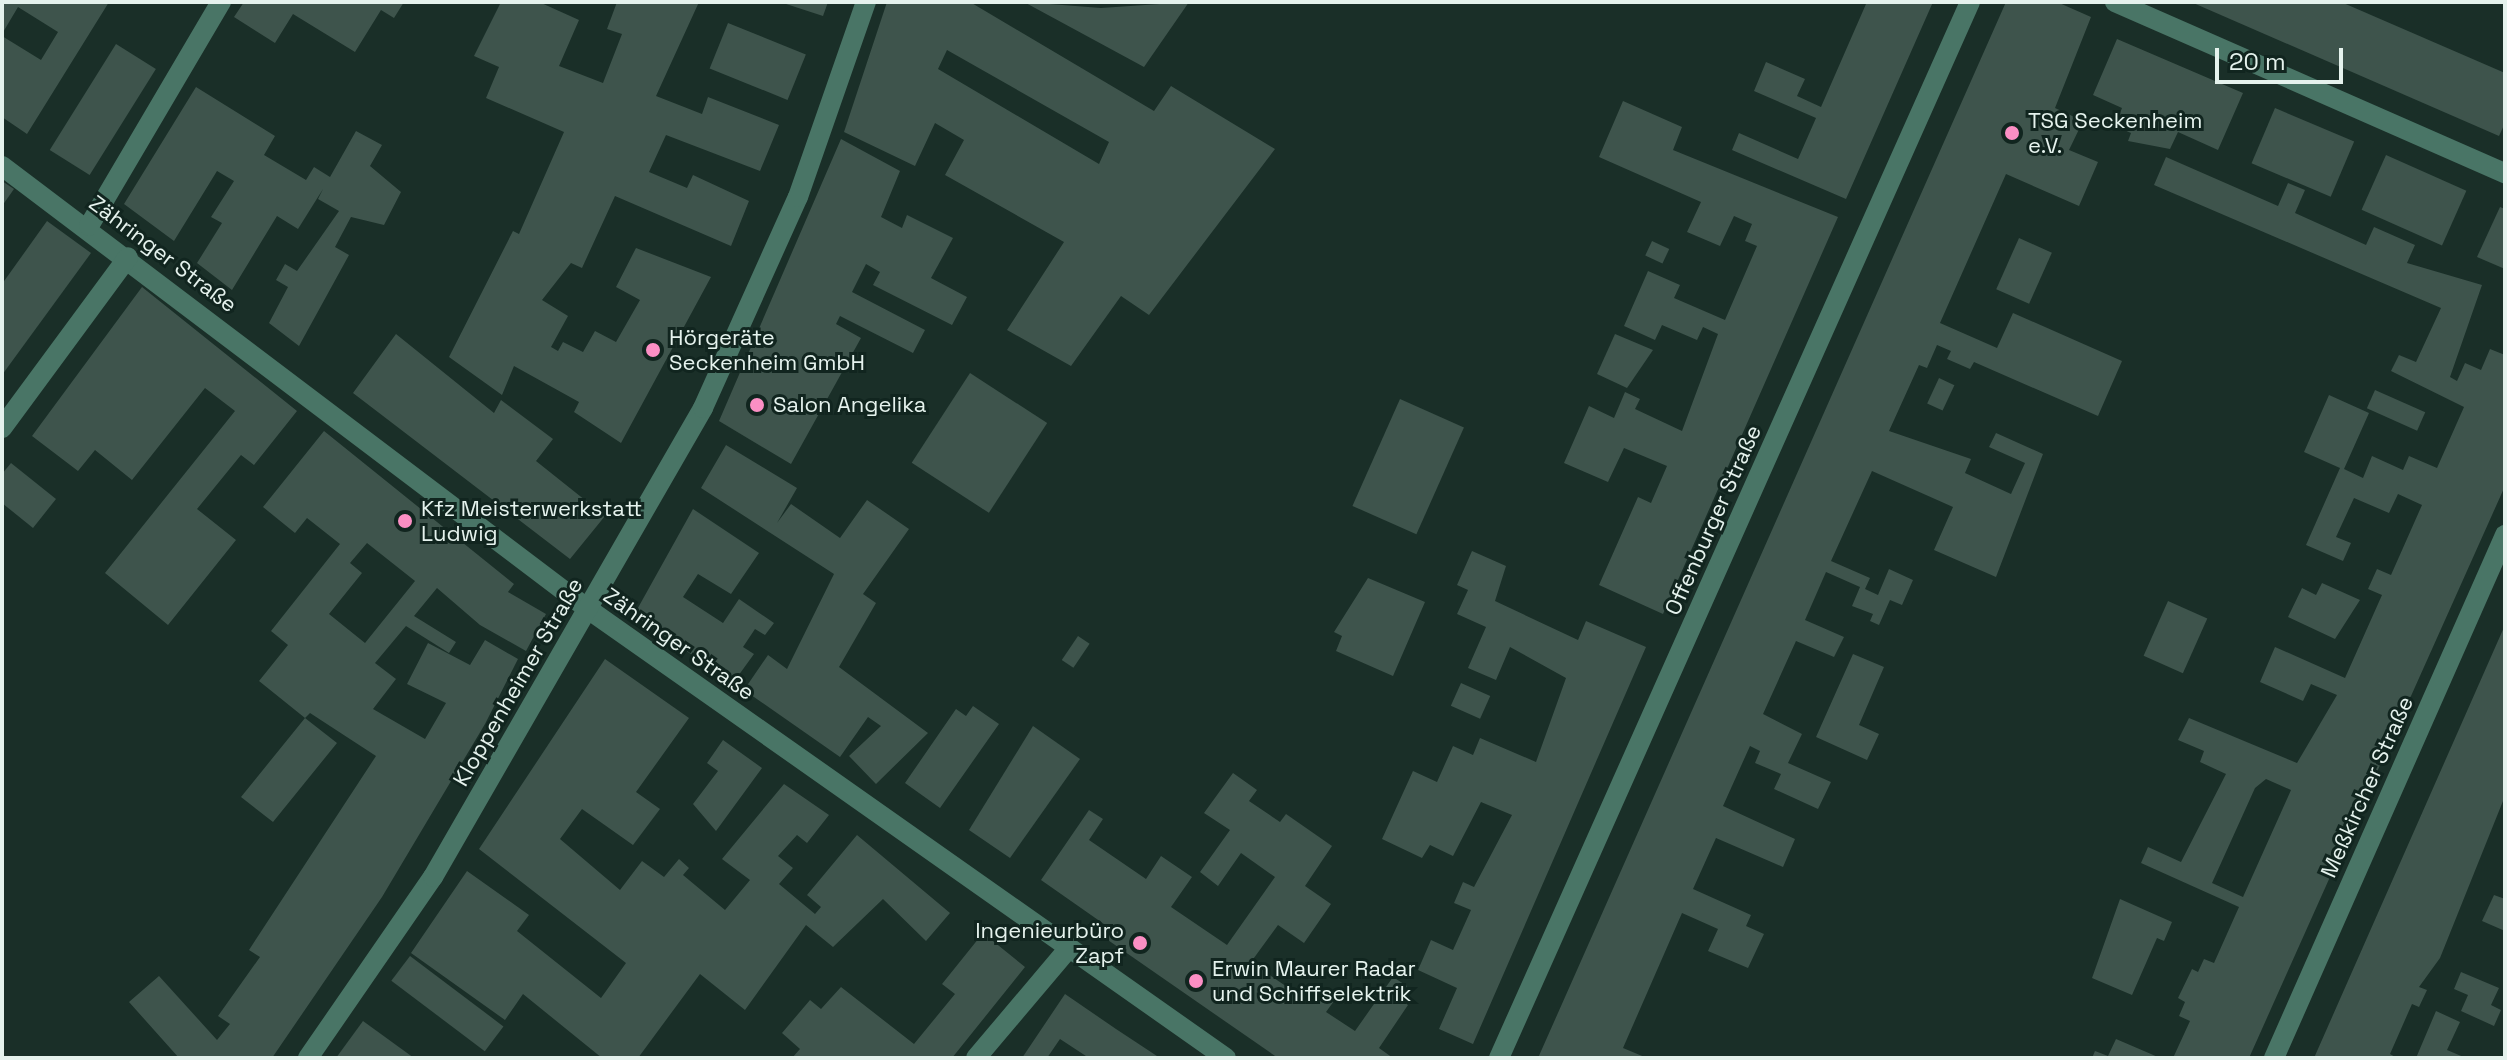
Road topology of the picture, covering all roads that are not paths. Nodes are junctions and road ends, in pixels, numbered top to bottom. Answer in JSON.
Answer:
{"nodes":[{"id":1,"x":221,"y":2,"type":"edge"},
{"id":2,"x":866,"y":2,"type":"edge"},
{"id":3,"x":1970,"y":2,"type":"edge"},
{"id":4,"x":2115,"y":2,"type":"edge"},
{"id":5,"x":2,"y":166,"type":"edge"},
{"id":6,"x":2505,"y":173,"type":"edge"},
{"id":7,"x":89,"y":226,"type":"junction"},
{"id":8,"x":128,"y":257,"type":"junction"},
{"id":9,"x":2,"y":428,"type":"edge"},
{"id":10,"x":2505,"y":535,"type":"edge"},
{"id":11,"x":588,"y":609,"type":"junction"},
{"id":12,"x":1069,"y":948,"type":"junction"},
{"id":13,"x":308,"y":1058,"type":"edge"},
{"id":14,"x":976,"y":1058,"type":"edge"},
{"id":15,"x":1226,"y":1058,"type":"edge"},
{"id":16,"x":1499,"y":1058,"type":"edge"},
{"id":17,"x":2274,"y":1058,"type":"edge"}],
"edges":[{"from":1,"to":7,"type":"street"},
{"from":2,"to":11,"type":"street","name":"Kloppenheimer Straße"},
{"from":3,"to":16,"type":"street","name":"Offenburger Straße"},
{"from":4,"to":6,"type":"street"},
{"from":5,"to":7,"type":"street","name":"Zähringer Straße"},
{"from":7,"to":8,"type":"street","name":"Zähringer Straße"},
{"from":8,"to":9,"type":"street"},
{"from":8,"to":11,"type":"street","name":"Zähringer Straße"},
{"from":10,"to":17,"type":"street","name":"Meßkircher Straße"},
{"from":11,"to":12,"type":"street","name":"Zähringer Straße"},
{"from":11,"to":13,"type":"street","name":"Kloppenheimer Straße"},
{"from":12,"to":14,"type":"street"},
{"from":12,"to":15,"type":"street","name":"Zähringer Straße"}]}
